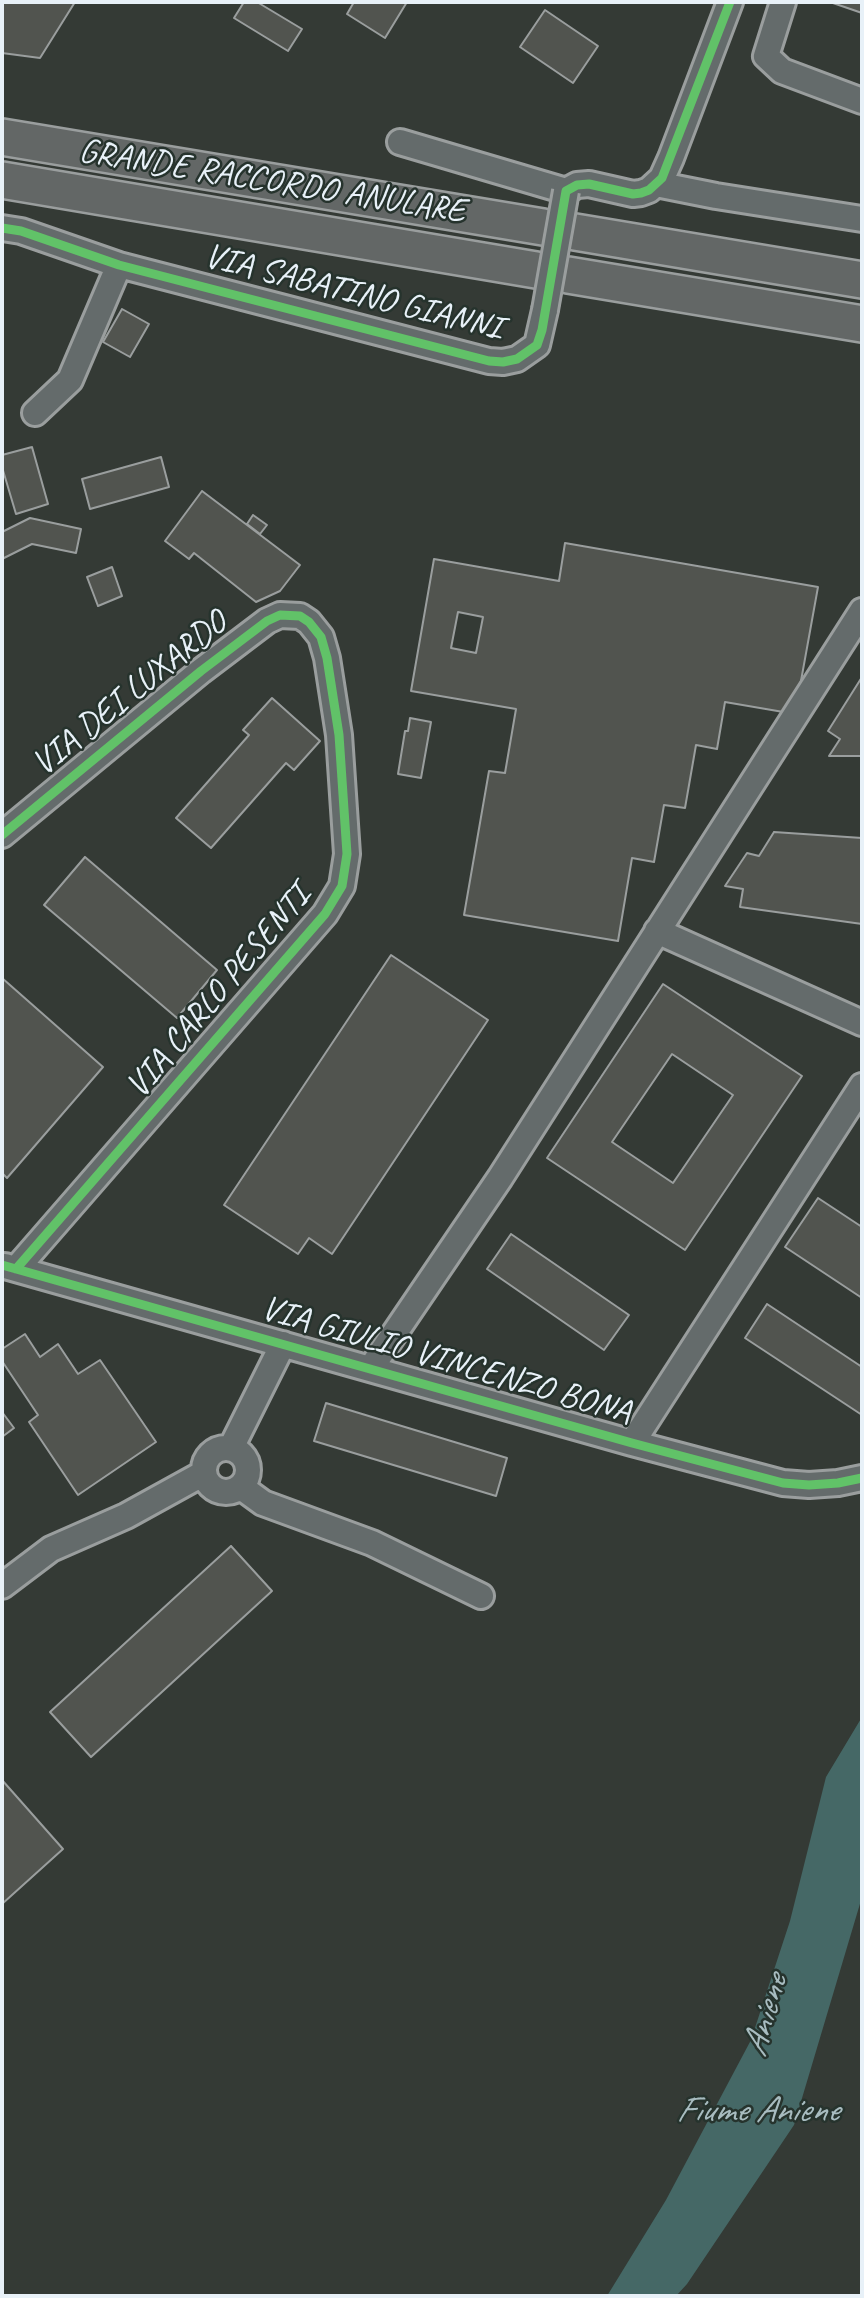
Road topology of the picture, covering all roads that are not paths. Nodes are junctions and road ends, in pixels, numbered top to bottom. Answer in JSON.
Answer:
{"nodes":[{"id":1,"x":730,"y":2,"type":"edge"},
{"id":2,"x":783,"y":2,"type":"edge"},
{"id":3,"x":862,"y":101,"type":"edge"},
{"id":4,"x":2,"y":137,"type":"edge"},
{"id":5,"x":400,"y":142,"type":"dead end"},
{"id":6,"x":2,"y":180,"type":"edge"},
{"id":7,"x":656,"y":184,"type":"junction"},
{"id":8,"x":566,"y":191,"type":"junction"},
{"id":9,"x":862,"y":219,"type":"edge"},
{"id":10,"x":2,"y":228,"type":"edge"},
{"id":11,"x":119,"y":265,"type":"junction"},
{"id":12,"x":862,"y":280,"type":"edge"},
{"id":13,"x":862,"y":324,"type":"edge"},
{"id":14,"x":35,"y":413,"type":"dead end"},
{"id":15,"x":862,"y":611,"type":"edge"},
{"id":16,"x":300,"y":616,"type":"joint"},
{"id":17,"x":2,"y":835,"type":"edge"},
{"id":18,"x":657,"y":931,"type":"junction"},
{"id":19,"x":862,"y":1023,"type":"edge"},
{"id":20,"x":862,"y":1086,"type":"edge"},
{"id":21,"x":9,"y":1267,"type":"edge"},
{"id":22,"x":283,"y":1344,"type":"junction"},
{"id":23,"x":371,"y":1368,"type":"junction"},
{"id":24,"x":632,"y":1443,"type":"junction"},
{"id":25,"x":231,"y":1448,"type":"junction"},
{"id":26,"x":204,"y":1472,"type":"junction"},
{"id":27,"x":862,"y":1478,"type":"edge"},
{"id":28,"x":241,"y":1486,"type":"junction"},
{"id":29,"x":2,"y":1586,"type":"edge"},
{"id":30,"x":481,"y":1596,"type":"dead end"}],
"edges":[{"from":1,"to":7,"type":"street"},
{"from":2,"to":3,"type":"street"},
{"from":4,"to":12,"type":"highway","name":"GRANDE RACCORDO ANULARE"},
{"from":5,"to":8,"type":"street"},
{"from":6,"to":13,"type":"highway","name":"GRANDE RACCORDO ANULARE"},
{"from":7,"to":8,"type":"street"},
{"from":7,"to":9,"type":"street"},
{"from":8,"to":11,"type":"street","name":"VIA SABATINO GIANNI","bridge":true},
{"from":10,"to":11,"type":"street","name":"VIA SABATINO GIANNI"},
{"from":11,"to":14,"type":"street"},
{"from":15,"to":18,"type":"street","name":"VIA GIULIO VINCENZO BONA"},
{"from":16,"to":17,"type":"street","name":"VIA DEI LUXARDO"},
{"from":16,"to":21,"type":"street","name":"VIA CARLO PESENTI"},
{"from":18,"to":19,"type":"street"},
{"from":18,"to":23,"type":"street","name":"VIA GIULIO VINCENZO BONA"},
{"from":20,"to":24,"type":"street"},
{"from":21,"to":22,"type":"street","name":"VIA GIULIO VINCENZO BONA"},
{"from":22,"to":23,"type":"street","name":"VIA GIULIO VINCENZO BONA"},
{"from":22,"to":25,"type":"street"},
{"from":23,"to":24,"type":"street","name":"VIA GIULIO VINCENZO BONA"},
{"from":24,"to":27,"type":"street","name":"VIA GIULIO VINCENZO BONA"},
{"from":25,"to":26,"type":"street"},
{"from":25,"to":28,"type":"street"},
{"from":26,"to":28,"type":"street"},
{"from":26,"to":29,"type":"street"},
{"from":28,"to":30,"type":"street"}]}
